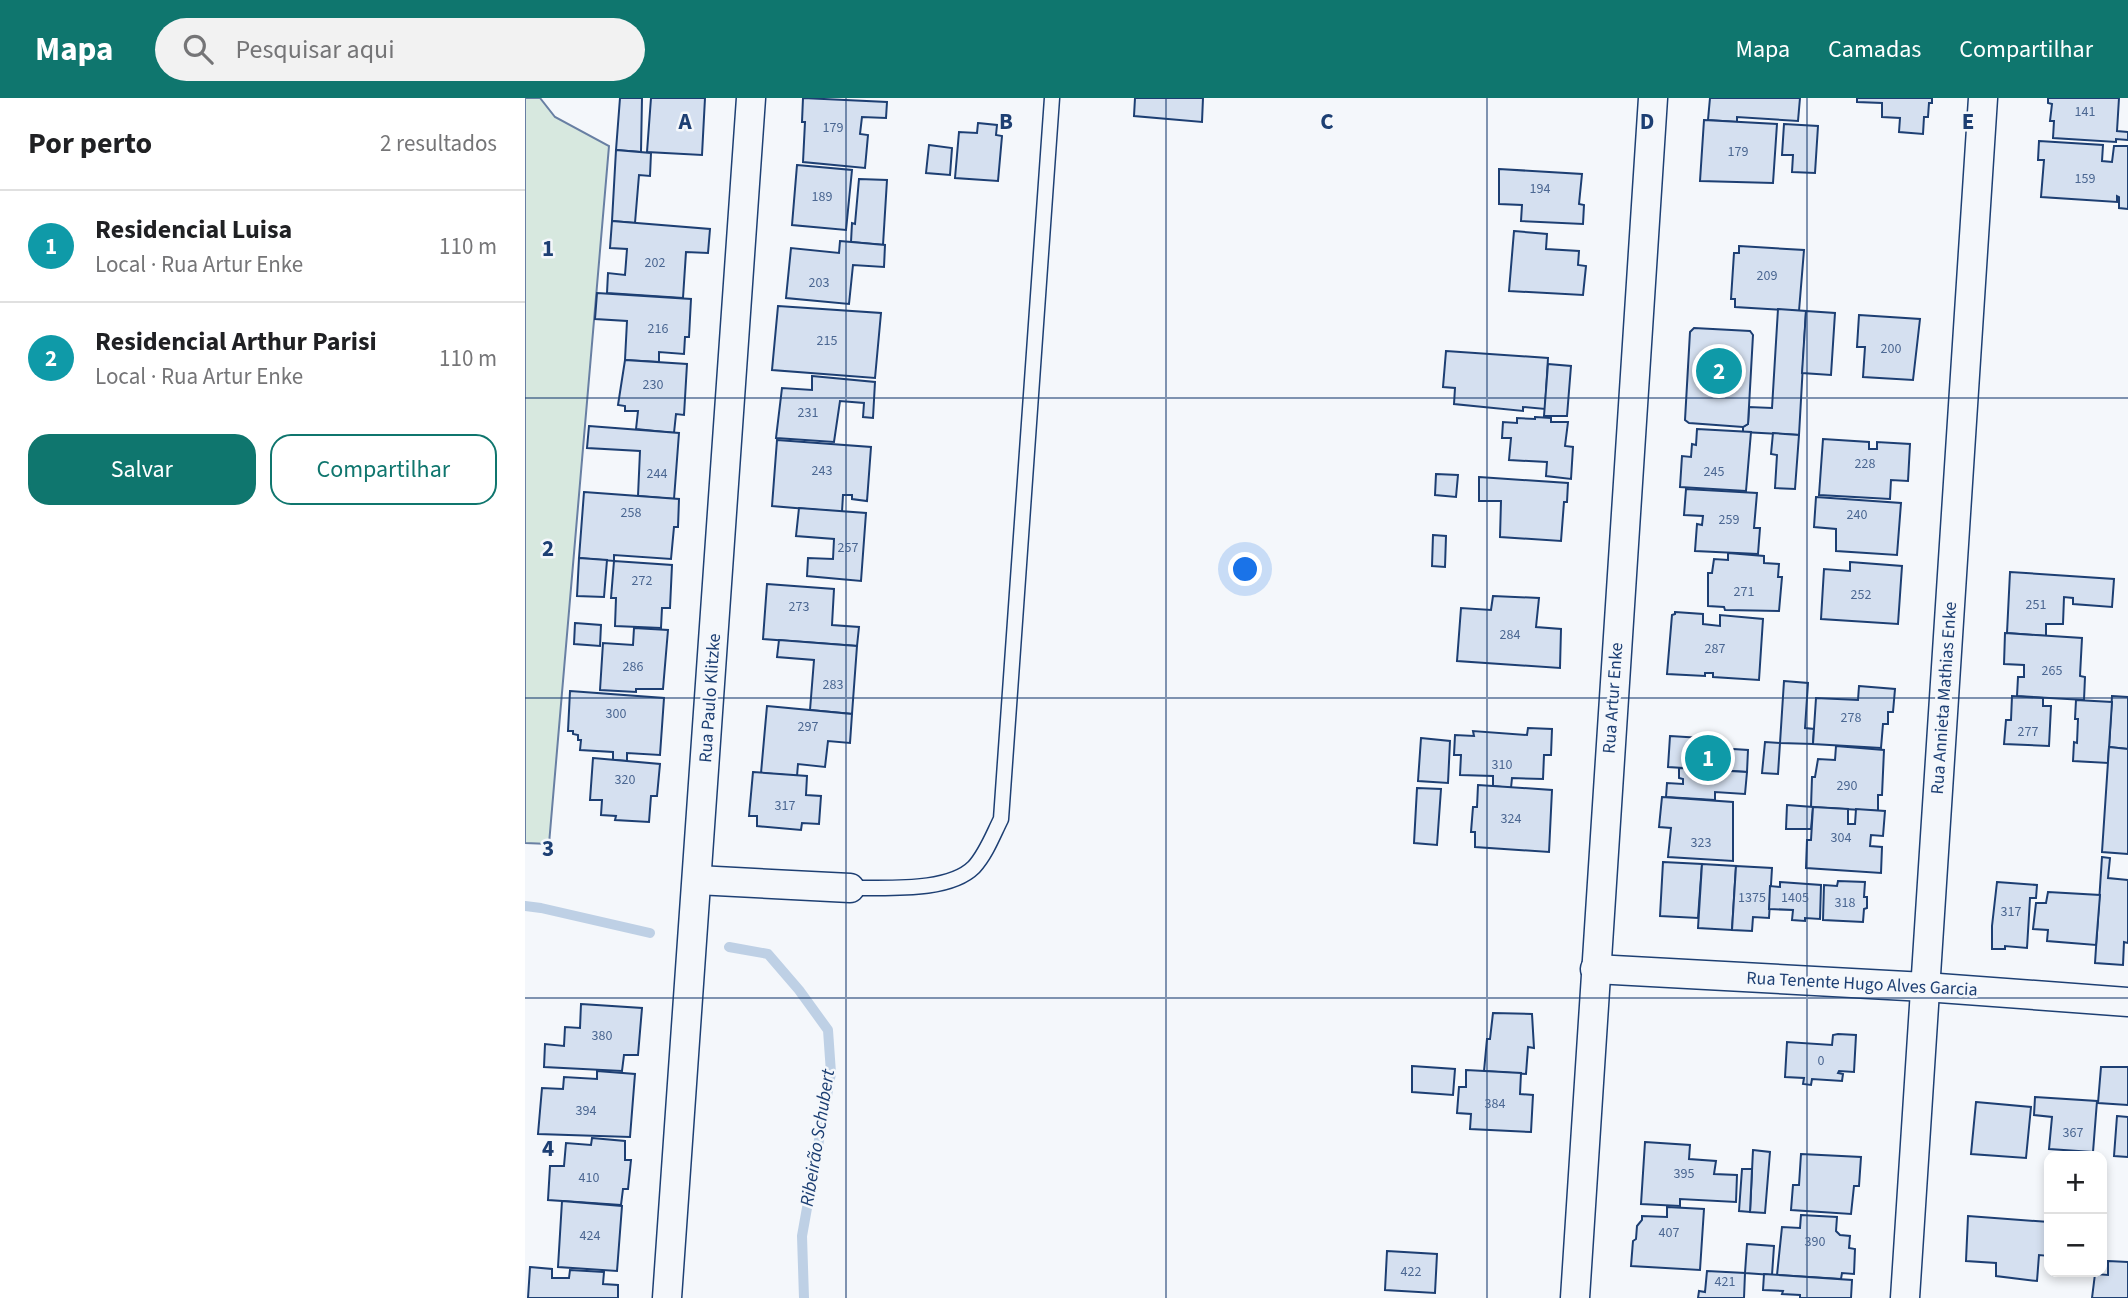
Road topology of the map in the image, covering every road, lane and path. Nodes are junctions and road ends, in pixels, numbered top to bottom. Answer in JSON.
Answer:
{"nodes":[{"id":1,"x":751,"y":98,"type":"edge"},
{"id":2,"x":1052,"y":98,"type":"edge"},
{"id":3,"x":1653,"y":98,"type":"edge"},
{"id":4,"x":1983,"y":98,"type":"edge"},
{"id":5,"x":698,"y":880,"type":"junction"},
{"id":6,"x":850,"y":888,"type":"joint"},
{"id":7,"x":1595,"y":969,"type":"junction"},
{"id":8,"x":1925,"y":987,"type":"junction"},
{"id":9,"x":2128,"y":1002,"type":"edge"},
{"id":10,"x":667,"y":1298,"type":"edge"},
{"id":11,"x":1575,"y":1298,"type":"edge"},
{"id":12,"x":1905,"y":1298,"type":"edge"}],
"edges":[{"from":1,"to":5,"type":"street","name":"Rua Paulo Klitzke"},
{"from":2,"to":6,"type":"lane"},
{"from":3,"to":7,"type":"street","name":"Rua Artur Enke"},
{"from":4,"to":8,"type":"street","name":"Rua Annieta Mathias Enke"},
{"from":5,"to":6,"type":"street"},
{"from":5,"to":10,"type":"street","name":"Rua Paulo Klitzke"},
{"from":7,"to":8,"type":"street","name":"Rua Tenente Hugo Alves Garcia"},
{"from":7,"to":11,"type":"street","name":"Rua Artur Enke"},
{"from":8,"to":9,"type":"street","name":"Rua Tenente Hugo Alves Garcia"},
{"from":8,"to":12,"type":"street","name":"Rua Annieta Mathias Enke"}]}
